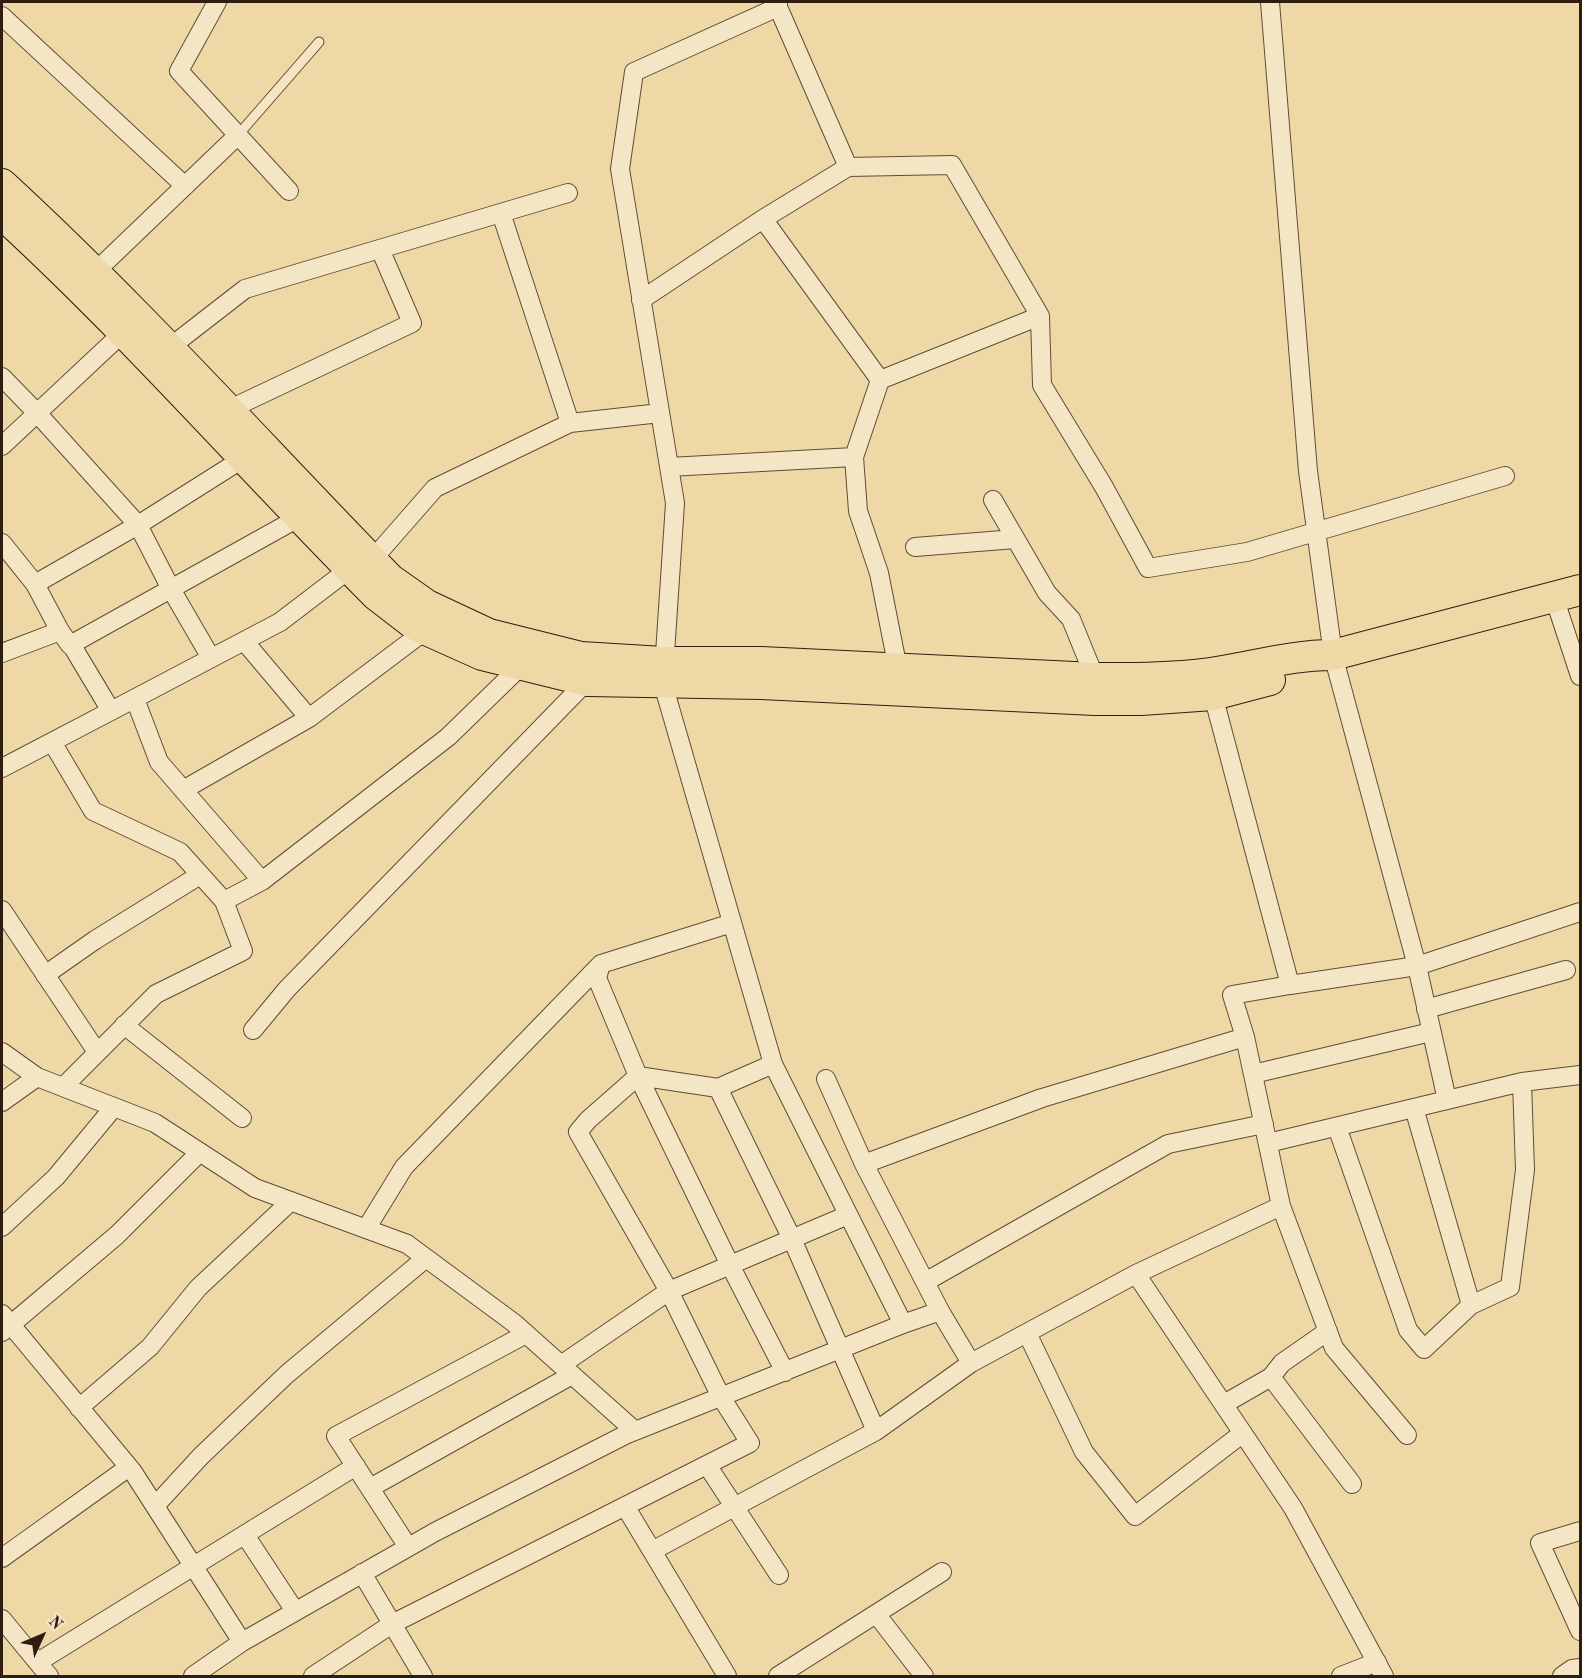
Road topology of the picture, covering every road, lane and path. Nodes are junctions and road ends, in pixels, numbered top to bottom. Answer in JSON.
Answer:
{"nodes":[{"id":1,"x":217,"y":2,"type":"edge"},
{"id":2,"x":1270,"y":2,"type":"edge"},
{"id":3,"x":778,"y":4,"type":"edge"},
{"id":4,"x":2,"y":16,"type":"edge"},
{"id":5,"x":319,"y":42,"type":"dead end"},
{"id":6,"x":238,"y":135,"type":"junction"},
{"id":7,"x":848,"y":167,"type":"junction"},
{"id":8,"x":2,"y":184,"type":"edge"},
{"id":9,"x":184,"y":186,"type":"junction"},
{"id":10,"x":289,"y":191,"type":"dead end"},
{"id":11,"x":568,"y":193,"type":"dead end"},
{"id":12,"x":501,"y":213,"type":"junction"},
{"id":13,"x":2,"y":214,"type":"edge"},
{"id":14,"x":763,"y":219,"type":"junction"},
{"id":15,"x":380,"y":249,"type":"junction"},
{"id":16,"x":95,"y":272,"type":"junction"},
{"id":17,"x":641,"y":300,"type":"junction"},
{"id":18,"x":1040,"y":316,"type":"junction"},
{"id":19,"x":132,"y":325,"type":"junction"},
{"id":20,"x":169,"y":348,"type":"junction"},
{"id":21,"x":2,"y":377,"type":"edge"},
{"id":22,"x":880,"y":380,"type":"junction"},
{"id":23,"x":228,"y":410,"type":"junction"},
{"id":24,"x":37,"y":413,"type":"junction"},
{"id":25,"x":660,"y":413,"type":"junction"},
{"id":26,"x":570,"y":423,"type":"junction"},
{"id":27,"x":2,"y":446,"type":"edge"},
{"id":28,"x":854,"y":457,"type":"junction"},
{"id":29,"x":244,"y":459,"type":"junction"},
{"id":30,"x":669,"y":467,"type":"junction"},
{"id":31,"x":1505,"y":476,"type":"dead end"},
{"id":32,"x":993,"y":500,"type":"dead end"},
{"id":33,"x":300,"y":517,"type":"junction"},
{"id":34,"x":138,"y":525,"type":"junction"},
{"id":35,"x":1316,"y":532,"type":"junction"},
{"id":36,"x":1015,"y":539,"type":"junction"},
{"id":37,"x":2,"y":543,"type":"edge"},
{"id":38,"x":915,"y":547,"type":"dead end"},
{"id":39,"x":363,"y":561,"type":"junction"},
{"id":40,"x":35,"y":584,"type":"junction"},
{"id":41,"x":171,"y":589,"type":"junction"},
{"id":42,"x":1567,"y":593,"type":"edge"},
{"id":43,"x":426,"y":630,"type":"junction"},
{"id":44,"x":66,"y":638,"type":"junction"},
{"id":45,"x":244,"y":640,"type":"junction"},
{"id":46,"x":2,"y":653,"type":"edge"},
{"id":47,"x":1333,"y":655,"type":"junction"},
{"id":48,"x":211,"y":658,"type":"junction"},
{"id":49,"x":522,"y":665,"type":"junction"},
{"id":50,"x":897,"y":669,"type":"junction"},
{"id":51,"x":663,"y":673,"type":"junction"},
{"id":52,"x":761,"y":673,"type":"junction"},
{"id":53,"x":1581,"y":676,"type":"edge"},
{"id":54,"x":1095,"y":678,"type":"junction"},
{"id":55,"x":587,"y":681,"type":"junction"},
{"id":56,"x":1213,"y":695,"type":"junction"},
{"id":57,"x":135,"y":699,"type":"junction"},
{"id":58,"x":111,"y":711,"type":"junction"},
{"id":59,"x":309,"y":718,"type":"junction"},
{"id":60,"x":52,"y":742,"type":"junction"},
{"id":61,"x":2,"y":768,"type":"edge"},
{"id":62,"x":183,"y":790,"type":"junction"},
{"id":63,"x":201,"y":875,"type":"junction"},
{"id":64,"x":262,"y":881,"type":"junction"},
{"id":65,"x":224,"y":901,"type":"junction"},
{"id":66,"x":2,"y":910,"type":"edge"},
{"id":67,"x":1581,"y":912,"type":"edge"},
{"id":68,"x":732,"y":923,"type":"junction"},
{"id":69,"x":601,"y":964,"type":"junction"},
{"id":70,"x":1417,"y":966,"type":"junction"},
{"id":71,"x":1566,"y":970,"type":"dead end"},
{"id":72,"x":45,"y":975,"type":"junction"},
{"id":73,"x":1290,"y":985,"type":"junction"},
{"id":74,"x":1426,"y":1009,"type":"junction"},
{"id":75,"x":124,"y":1025,"type":"junction"},
{"id":76,"x":253,"y":1030,"type":"dead end"},
{"id":77,"x":1431,"y":1032,"type":"junction"},
{"id":78,"x":1245,"y":1036,"type":"junction"},
{"id":79,"x":2,"y":1052,"type":"edge"},
{"id":80,"x":97,"y":1053,"type":"junction"},
{"id":81,"x":773,"y":1064,"type":"junction"},
{"id":82,"x":1253,"y":1074,"type":"junction"},
{"id":83,"x":1581,"y":1075,"type":"edge"},
{"id":84,"x":638,"y":1076,"type":"junction"},
{"id":85,"x":37,"y":1077,"type":"junction"},
{"id":86,"x":826,"y":1079,"type":"dead end"},
{"id":87,"x":1522,"y":1082,"type":"junction"},
{"id":88,"x":63,"y":1087,"type":"junction"},
{"id":89,"x":718,"y":1088,"type":"junction"},
{"id":90,"x":1447,"y":1100,"type":"junction"},
{"id":91,"x":2,"y":1102,"type":"edge"},
{"id":92,"x":114,"y":1107,"type":"junction"},
{"id":93,"x":1414,"y":1108,"type":"junction"},
{"id":94,"x":242,"y":1118,"type":"dead end"},
{"id":95,"x":1264,"y":1124,"type":"junction"},
{"id":96,"x":1337,"y":1127,"type":"junction"},
{"id":97,"x":1268,"y":1143,"type":"junction"},
{"id":98,"x":200,"y":1152,"type":"junction"},
{"id":99,"x":864,"y":1164,"type":"junction"},
{"id":100,"x":291,"y":1201,"type":"junction"},
{"id":101,"x":1281,"y":1206,"type":"junction"},
{"id":102,"x":848,"y":1215,"type":"junction"},
{"id":103,"x":2,"y":1227,"type":"edge"},
{"id":104,"x":366,"y":1229,"type":"junction"},
{"id":105,"x":792,"y":1239,"type":"junction"},
{"id":106,"x":426,"y":1258,"type":"junction"},
{"id":107,"x":730,"y":1265,"type":"junction"},
{"id":108,"x":1136,"y":1274,"type":"junction"},
{"id":109,"x":925,"y":1282,"type":"junction"},
{"id":110,"x":669,"y":1291,"type":"junction"},
{"id":111,"x":1471,"y":1305,"type":"junction"},
{"id":112,"x":940,"y":1311,"type":"junction"},
{"id":113,"x":4,"y":1324,"type":"edge"},
{"id":114,"x":903,"y":1324,"type":"junction"},
{"id":115,"x":1328,"y":1331,"type":"junction"},
{"id":116,"x":1027,"y":1333,"type":"junction"},
{"id":117,"x":526,"y":1334,"type":"junction"},
{"id":118,"x":841,"y":1349,"type":"junction"},
{"id":119,"x":971,"y":1363,"type":"junction"},
{"id":120,"x":567,"y":1370,"type":"junction"},
{"id":121,"x":785,"y":1372,"type":"junction"},
{"id":122,"x":1271,"y":1377,"type":"junction"},
{"id":123,"x":721,"y":1397,"type":"junction"},
{"id":124,"x":1224,"y":1404,"type":"junction"},
{"id":125,"x":79,"y":1408,"type":"junction"},
{"id":126,"x":635,"y":1431,"type":"junction"},
{"id":127,"x":876,"y":1431,"type":"junction"},
{"id":128,"x":1243,"y":1433,"type":"junction"},
{"id":129,"x":1407,"y":1435,"type":"dead end"},
{"id":130,"x":707,"y":1465,"type":"junction"},
{"id":131,"x":356,"y":1466,"type":"junction"},
{"id":132,"x":129,"y":1467,"type":"junction"},
{"id":133,"x":1352,"y":1484,"type":"dead end"},
{"id":134,"x":370,"y":1488,"type":"junction"},
{"id":135,"x":155,"y":1506,"type":"junction"},
{"id":136,"x":625,"y":1506,"type":"junction"},
{"id":137,"x":735,"y":1506,"type":"junction"},
{"id":138,"x":1581,"y":1531,"type":"edge"},
{"id":139,"x":245,"y":1535,"type":"junction"},
{"id":140,"x":408,"y":1547,"type":"junction"},
{"id":141,"x":652,"y":1551,"type":"junction"},
{"id":142,"x":2,"y":1558,"type":"edge"},
{"id":143,"x":194,"y":1567,"type":"junction"},
{"id":144,"x":942,"y":1572,"type":"dead end"},
{"id":145,"x":362,"y":1573,"type":"junction"},
{"id":146,"x":779,"y":1575,"type":"dead end"},
{"id":147,"x":295,"y":1611,"type":"junction"},
{"id":148,"x":877,"y":1615,"type":"junction"},
{"id":149,"x":2,"y":1619,"type":"edge"},
{"id":150,"x":392,"y":1624,"type":"junction"},
{"id":151,"x":1581,"y":1631,"type":"edge"},
{"id":152,"x":242,"y":1642,"type":"junction"},
{"id":153,"x":1581,"y":1668,"type":"edge"},
{"id":154,"x":1380,"y":1669,"type":"edge"},
{"id":155,"x":43,"y":1670,"type":"edge"},
{"id":156,"x":193,"y":1677,"type":"edge"},
{"id":157,"x":313,"y":1677,"type":"edge"},
{"id":158,"x":423,"y":1677,"type":"edge"},
{"id":159,"x":727,"y":1677,"type":"edge"},
{"id":160,"x":778,"y":1677,"type":"edge"},
{"id":161,"x":924,"y":1677,"type":"edge"},
{"id":162,"x":1341,"y":1677,"type":"edge"},
{"id":163,"x":1562,"y":1677,"type":"edge"}],
"edges":[{"from":1,"to":6,"type":"street"},
{"from":2,"to":35,"type":"street"},
{"from":3,"to":7,"type":"street"},
{"from":3,"to":17,"type":"street"},
{"from":4,"to":9,"type":"street"},
{"from":5,"to":6,"type":"lane"},
{"from":6,"to":9,"type":"street"},
{"from":6,"to":10,"type":"street"},
{"from":7,"to":14,"type":"street"},
{"from":7,"to":18,"type":"street"},
{"from":8,"to":16,"type":"main road"},
{"from":9,"to":16,"type":"street"},
{"from":11,"to":12,"type":"street"},
{"from":12,"to":15,"type":"street"},
{"from":12,"to":26,"type":"street"},
{"from":13,"to":19,"type":"main road"},
{"from":14,"to":17,"type":"street"},
{"from":14,"to":22,"type":"street"},
{"from":15,"to":20,"type":"street"},
{"from":15,"to":23,"type":"street"},
{"from":16,"to":19,"type":"main road"},
{"from":17,"to":25,"type":"street"},
{"from":18,"to":22,"type":"street"},
{"from":18,"to":35,"type":"street"},
{"from":19,"to":20,"type":"main road"},
{"from":19,"to":24,"type":"street"},
{"from":19,"to":29,"type":"main road"},
{"from":20,"to":23,"type":"main road"},
{"from":21,"to":24,"type":"street"},
{"from":22,"to":28,"type":"street"},
{"from":23,"to":39,"type":"main road"},
{"from":24,"to":27,"type":"street"},
{"from":24,"to":34,"type":"street"},
{"from":25,"to":26,"type":"street"},
{"from":25,"to":30,"type":"street"},
{"from":26,"to":39,"type":"street"},
{"from":28,"to":30,"type":"street"},
{"from":28,"to":50,"type":"street"},
{"from":29,"to":33,"type":"main road"},
{"from":29,"to":34,"type":"street"},
{"from":30,"to":51,"type":"street"},
{"from":31,"to":35,"type":"street"},
{"from":32,"to":36,"type":"street"},
{"from":33,"to":39,"type":"main road"},
{"from":33,"to":41,"type":"street"},
{"from":34,"to":40,"type":"street"},
{"from":34,"to":41,"type":"street"},
{"from":35,"to":47,"type":"street"},
{"from":36,"to":38,"type":"street"},
{"from":36,"to":54,"type":"street"},
{"from":37,"to":40,"type":"street"},
{"from":39,"to":43,"type":"main road"},
{"from":39,"to":45,"type":"street"},
{"from":39,"to":51,"type":"main road"},
{"from":40,"to":44,"type":"street"},
{"from":41,"to":44,"type":"street"},
{"from":41,"to":48,"type":"street"},
{"from":42,"to":47,"type":"main road"},
{"from":42,"to":53,"type":"street"},
{"from":43,"to":49,"type":"main road"},
{"from":43,"to":59,"type":"street"},
{"from":44,"to":46,"type":"street"},
{"from":44,"to":58,"type":"street"},
{"from":45,"to":48,"type":"street"},
{"from":45,"to":59,"type":"street"},
{"from":47,"to":54,"type":"main road"},
{"from":47,"to":56,"type":"main road"},
{"from":47,"to":70,"type":"street"},
{"from":48,"to":57,"type":"street"},
{"from":49,"to":55,"type":"main road"},
{"from":49,"to":64,"type":"street"},
{"from":50,"to":52,"type":"main road"},
{"from":50,"to":54,"type":"main road"},
{"from":51,"to":52,"type":"main road"},
{"from":51,"to":55,"type":"main road"},
{"from":51,"to":68,"type":"street"},
{"from":52,"to":56,"type":"main road"},
{"from":55,"to":76,"type":"street"},
{"from":56,"to":73,"type":"street"},
{"from":57,"to":58,"type":"street"},
{"from":57,"to":62,"type":"street"},
{"from":58,"to":60,"type":"street"},
{"from":59,"to":62,"type":"street"},
{"from":60,"to":61,"type":"street"},
{"from":60,"to":63,"type":"street"},
{"from":62,"to":64,"type":"street"},
{"from":63,"to":65,"type":"street"},
{"from":63,"to":72,"type":"street"},
{"from":64,"to":65,"type":"street"},
{"from":65,"to":75,"type":"street"},
{"from":66,"to":72,"type":"street"},
{"from":67,"to":70,"type":"street"},
{"from":68,"to":69,"type":"street"},
{"from":68,"to":81,"type":"street"},
{"from":69,"to":84,"type":"street"},
{"from":69,"to":104,"type":"street"},
{"from":70,"to":73,"type":"street"},
{"from":70,"to":74,"type":"street"},
{"from":71,"to":74,"type":"street"},
{"from":72,"to":80,"type":"street"},
{"from":73,"to":78,"type":"street"},
{"from":74,"to":77,"type":"street"},
{"from":75,"to":80,"type":"street"},
{"from":75,"to":94,"type":"street"},
{"from":77,"to":82,"type":"street"},
{"from":77,"to":90,"type":"street"},
{"from":78,"to":82,"type":"street"},
{"from":78,"to":99,"type":"street"},
{"from":79,"to":85,"type":"street"},
{"from":80,"to":88,"type":"street"},
{"from":81,"to":89,"type":"street"},
{"from":81,"to":102,"type":"street"},
{"from":82,"to":95,"type":"street"},
{"from":83,"to":87,"type":"street"},
{"from":84,"to":89,"type":"street"},
{"from":84,"to":107,"type":"street"},
{"from":84,"to":110,"type":"street"},
{"from":85,"to":88,"type":"street"},
{"from":85,"to":91,"type":"street"},
{"from":86,"to":99,"type":"street"},
{"from":87,"to":90,"type":"street"},
{"from":87,"to":111,"type":"street"},
{"from":88,"to":92,"type":"street"},
{"from":89,"to":105,"type":"street"},
{"from":90,"to":93,"type":"street"},
{"from":92,"to":98,"type":"street"},
{"from":92,"to":103,"type":"street"},
{"from":93,"to":96,"type":"street"},
{"from":93,"to":111,"type":"street"},
{"from":95,"to":97,"type":"street"},
{"from":95,"to":109,"type":"street"},
{"from":96,"to":97,"type":"street"},
{"from":96,"to":111,"type":"street"},
{"from":97,"to":101,"type":"street"},
{"from":98,"to":100,"type":"street"},
{"from":98,"to":113,"type":"street"},
{"from":99,"to":109,"type":"street"},
{"from":100,"to":104,"type":"street"},
{"from":100,"to":125,"type":"street"},
{"from":101,"to":108,"type":"street"},
{"from":101,"to":115,"type":"street"},
{"from":102,"to":105,"type":"street"},
{"from":102,"to":114,"type":"street"},
{"from":104,"to":106,"type":"street"},
{"from":105,"to":107,"type":"street"},
{"from":105,"to":118,"type":"street"},
{"from":106,"to":117,"type":"street"},
{"from":106,"to":135,"type":"street"},
{"from":107,"to":110,"type":"street"},
{"from":107,"to":121,"type":"street"},
{"from":108,"to":116,"type":"street"},
{"from":108,"to":124,"type":"street"},
{"from":109,"to":112,"type":"street"},
{"from":110,"to":120,"type":"street"},
{"from":110,"to":123,"type":"street"},
{"from":112,"to":114,"type":"street"},
{"from":112,"to":119,"type":"street"},
{"from":113,"to":125,"type":"street"},
{"from":114,"to":118,"type":"street"},
{"from":115,"to":122,"type":"street"},
{"from":115,"to":129,"type":"street"},
{"from":116,"to":119,"type":"street"},
{"from":116,"to":128,"type":"street"},
{"from":117,"to":120,"type":"street"},
{"from":117,"to":131,"type":"street"},
{"from":118,"to":121,"type":"street"},
{"from":118,"to":127,"type":"street"},
{"from":119,"to":127,"type":"street"},
{"from":120,"to":126,"type":"street"},
{"from":120,"to":134,"type":"street"},
{"from":121,"to":123,"type":"street"},
{"from":122,"to":124,"type":"street"},
{"from":122,"to":133,"type":"street"},
{"from":123,"to":126,"type":"street"},
{"from":123,"to":130,"type":"street"},
{"from":124,"to":128,"type":"street"},
{"from":125,"to":132,"type":"street"},
{"from":126,"to":140,"type":"street"},
{"from":127,"to":137,"type":"street"},
{"from":128,"to":154,"type":"street"},
{"from":130,"to":136,"type":"street"},
{"from":130,"to":137,"type":"street"},
{"from":131,"to":134,"type":"street"},
{"from":131,"to":139,"type":"street"},
{"from":132,"to":135,"type":"street"},
{"from":132,"to":142,"type":"street"},
{"from":134,"to":140,"type":"street"},
{"from":135,"to":143,"type":"street"},
{"from":136,"to":141,"type":"street"},
{"from":136,"to":150,"type":"street"},
{"from":137,"to":141,"type":"street"},
{"from":137,"to":146,"type":"street"},
{"from":138,"to":151,"type":"street"},
{"from":139,"to":143,"type":"street"},
{"from":139,"to":147,"type":"street"},
{"from":140,"to":145,"type":"street"},
{"from":141,"to":159,"type":"street"},
{"from":143,"to":152,"type":"street"},
{"from":143,"to":155,"type":"street"},
{"from":144,"to":148,"type":"street"},
{"from":145,"to":147,"type":"street"},
{"from":145,"to":150,"type":"street"},
{"from":147,"to":152,"type":"street"},
{"from":148,"to":160,"type":"street"},
{"from":148,"to":161,"type":"street"},
{"from":149,"to":155,"type":"street"},
{"from":150,"to":157,"type":"street"},
{"from":150,"to":158,"type":"street"},
{"from":152,"to":156,"type":"street"},
{"from":153,"to":163,"type":"street"},
{"from":154,"to":162,"type":"street"}]}
